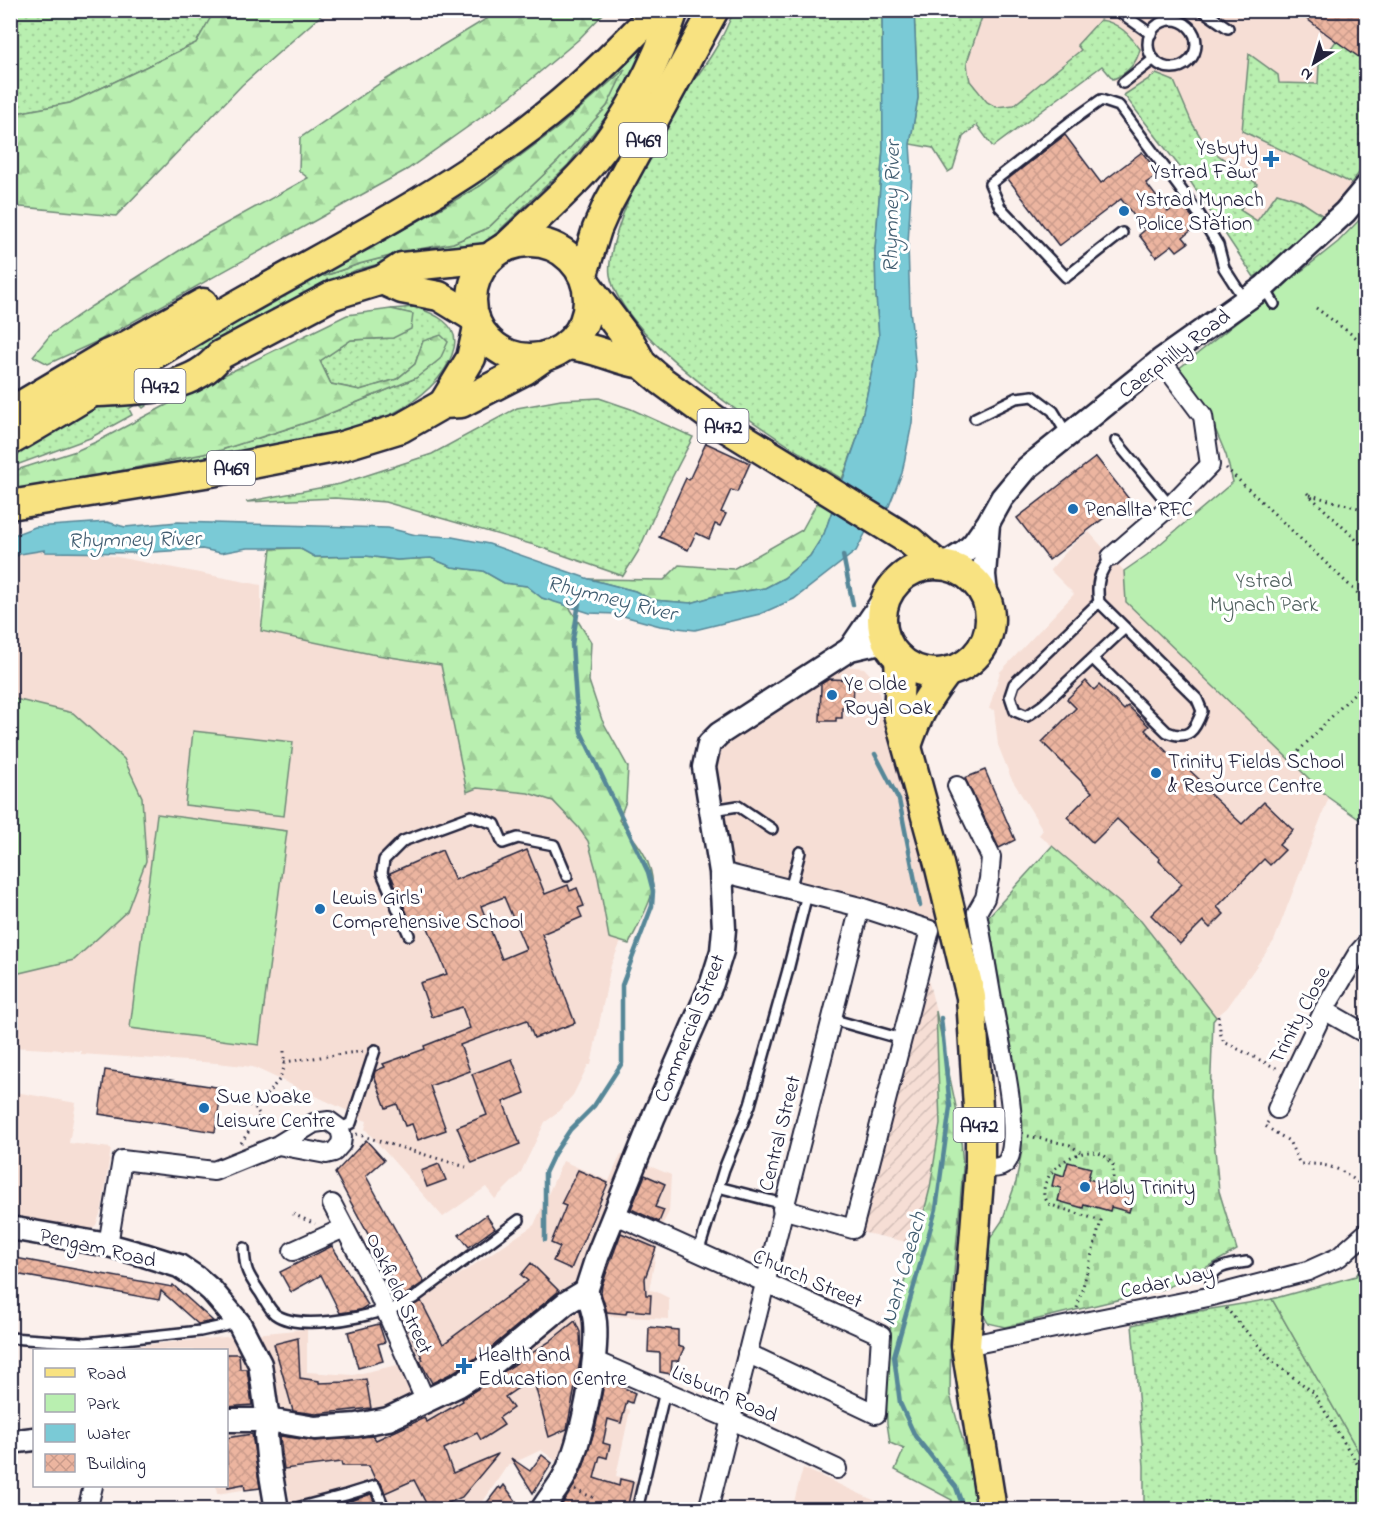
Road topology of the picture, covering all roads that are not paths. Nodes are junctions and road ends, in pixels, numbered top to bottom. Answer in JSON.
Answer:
{"nodes":[{"id":1,"x":632,"y":10,"type":"edge"},
{"id":2,"x":657,"y":10,"type":"edge"},
{"id":3,"x":674,"y":10,"type":"edge"},
{"id":4,"x":714,"y":10,"type":"edge"},
{"id":5,"x":1117,"y":10,"type":"edge"},
{"id":6,"x":1202,"y":10,"type":"edge"},
{"id":7,"x":1228,"y":28,"type":"dead end"},
{"id":8,"x":1150,"y":34,"type":"junction"},
{"id":9,"x":1154,"y":59,"type":"junction"},
{"id":10,"x":1123,"y":83,"type":"dead end"},
{"id":11,"x":1366,"y":187,"type":"edge"},
{"id":12,"x":1122,"y":233,"type":"dead end"},
{"id":13,"x":498,"y":252,"type":"junction"},
{"id":14,"x":382,"y":280,"type":"junction"},
{"id":15,"x":585,"y":280,"type":"junction"},
{"id":16,"x":1245,"y":300,"type":"junction"},
{"id":17,"x":477,"y":322,"type":"junction"},
{"id":18,"x":126,"y":346,"type":"junction"},
{"id":19,"x":556,"y":350,"type":"junction"},
{"id":20,"x":155,"y":354,"type":"junction"},
{"id":21,"x":220,"y":355,"type":"junction"},
{"id":22,"x":1161,"y":360,"type":"junction"},
{"id":23,"x":642,"y":364,"type":"junction"},
{"id":24,"x":91,"y":392,"type":"junction"},
{"id":25,"x":443,"y":404,"type":"junction"},
{"id":26,"x":45,"y":405,"type":"junction"},
{"id":27,"x":10,"y":412,"type":"edge"},
{"id":28,"x":975,"y":418,"type":"dead end"},
{"id":29,"x":1068,"y":435,"type":"junction"},
{"id":30,"x":10,"y":441,"type":"edge"},
{"id":31,"x":1116,"y":441,"type":"dead end"},
{"id":32,"x":10,"y":505,"type":"edge"},
{"id":33,"x":1170,"y":506,"type":"junction"},
{"id":34,"x":988,"y":523,"type":"junction"},
{"id":35,"x":882,"y":524,"type":"junction"},
{"id":36,"x":1111,"y":557,"type":"joint"},
{"id":37,"x":941,"y":565,"type":"junction"},
{"id":38,"x":891,"y":589,"type":"junction"},
{"id":39,"x":1099,"y":602,"type":"junction"},
{"id":40,"x":987,"y":603,"type":"junction"},
{"id":41,"x":1125,"y":628,"type":"junction"},
{"id":42,"x":850,"y":649,"type":"junction"},
{"id":43,"x":893,"y":651,"type":"junction"},
{"id":44,"x":1094,"y":660,"type":"junction"},
{"id":45,"x":948,"y":671,"type":"junction"},
{"id":46,"x":907,"y":746,"type":"junction"},
{"id":47,"x":957,"y":786,"type":"dead end"},
{"id":48,"x":710,"y":811,"type":"junction"},
{"id":49,"x":772,"y":829,"type":"dead end"},
{"id":50,"x":800,"y":852,"type":"dead end"},
{"id":51,"x":721,"y":872,"type":"junction"},
{"id":52,"x":567,"y":876,"type":"dead end"},
{"id":53,"x":798,"y":892,"type":"junction"},
{"id":54,"x":860,"y":907,"type":"junction"},
{"id":55,"x":409,"y":935,"type":"dead end"},
{"id":56,"x":1366,"y":944,"type":"edge"},
{"id":57,"x":1324,"y":1010,"type":"junction"},
{"id":58,"x":831,"y":1019,"type":"junction"},
{"id":59,"x":1366,"y":1034,"type":"edge"},
{"id":60,"x":902,"y":1039,"type":"junction"},
{"id":61,"x":375,"y":1050,"type":"road end"},
{"id":62,"x":1277,"y":1109,"type":"road end"},
{"id":63,"x":340,"y":1129,"type":"junction"},
{"id":64,"x":278,"y":1145,"type":"junction"},
{"id":65,"x":980,"y":1167,"type":"junction"},
{"id":66,"x":718,"y":1187,"type":"junction"},
{"id":67,"x":332,"y":1204,"type":"dead end"},
{"id":68,"x":783,"y":1207,"type":"junction"},
{"id":69,"x":614,"y":1214,"type":"junction"},
{"id":70,"x":519,"y":1220,"type":"dead end"},
{"id":71,"x":10,"y":1228,"type":"edge"},
{"id":72,"x":344,"y":1228,"type":"junction"},
{"id":73,"x":1366,"y":1233,"type":"edge"},
{"id":74,"x":108,"y":1245,"type":"junction"},
{"id":75,"x":244,"y":1248,"type":"dead end"},
{"id":76,"x":293,"y":1251,"type":"dead end"},
{"id":77,"x":698,"y":1253,"type":"junction"},
{"id":78,"x":1248,"y":1262,"type":"dead end"},
{"id":79,"x":765,"y":1284,"type":"junction"},
{"id":80,"x":586,"y":1291,"type":"junction"},
{"id":81,"x":1214,"y":1295,"type":"junction"},
{"id":82,"x":386,"y":1311,"type":"junction"},
{"id":83,"x":239,"y":1323,"type":"junction"},
{"id":84,"x":10,"y":1338,"type":"edge"},
{"id":85,"x":966,"y":1346,"type":"junction"},
{"id":86,"x":747,"y":1353,"type":"junction"},
{"id":87,"x":595,"y":1361,"type":"junction"},
{"id":88,"x":665,"y":1391,"type":"junction"},
{"id":89,"x":426,"y":1402,"type":"junction"},
{"id":90,"x":730,"y":1419,"type":"junction"},
{"id":91,"x":228,"y":1420,"type":"edge"},
{"id":92,"x":268,"y":1420,"type":"junction"},
{"id":93,"x":33,"y":1439,"type":"edge"},
{"id":94,"x":10,"y":1442,"type":"edge"},
{"id":95,"x":837,"y":1469,"type":"dead end"},
{"id":96,"x":92,"y":1487,"type":"edge"},
{"id":97,"x":87,"y":1509,"type":"edge"},
{"id":98,"x":277,"y":1509,"type":"edge"},
{"id":99,"x":289,"y":1509,"type":"edge"},
{"id":100,"x":385,"y":1509,"type":"edge"},
{"id":101,"x":542,"y":1509,"type":"edge"},
{"id":102,"x":637,"y":1509,"type":"edge"},
{"id":103,"x":708,"y":1509,"type":"edge"},
{"id":104,"x":992,"y":1509,"type":"edge"}],
"edges":[{"from":1,"to":18,"type":"main road"},
{"from":2,"to":20,"type":"main road"},
{"from":3,"to":13,"type":"main road","number":"A469"},
{"from":4,"to":15,"type":"main road","number":"A469"},
{"from":5,"to":8,"type":"lane"},
{"from":6,"to":7,"type":"lane"},
{"from":8,"to":9,"type":"lane"},
{"from":8,"to":9,"type":"lane"},
{"from":9,"to":10,"type":"lane"},
{"from":11,"to":16,"type":"street","name":"Caerphilly Road"},
{"from":12,"to":16,"type":"lane"},
{"from":13,"to":14,"type":"main road","number":"A472"},
{"from":13,"to":15,"type":"main road"},
{"from":13,"to":17,"type":"main road"},
{"from":14,"to":17,"type":"main road"},
{"from":14,"to":21,"type":"main road","number":"A472"},
{"from":15,"to":19,"type":"main road"},
{"from":15,"to":23,"type":"main road","number":"A472"},
{"from":16,"to":22,"type":"street","name":"Caerphilly Road"},
{"from":17,"to":19,"type":"main road"},
{"from":17,"to":25,"type":"main road","number":"A469"},
{"from":18,"to":20,"type":"main road","number":"A472"},
{"from":18,"to":26,"type":"main road","number":"A472"},
{"from":19,"to":23,"type":"main road","number":"A472"},
{"from":19,"to":25,"type":"main road","number":"A469"},
{"from":20,"to":21,"type":"main road","number":"A472"},
{"from":20,"to":24,"type":"main road"},
{"from":21,"to":24,"type":"main road","number":"A472"},
{"from":22,"to":29,"type":"street","name":"Caerphilly Road"},
{"from":22,"to":33,"type":"street"},
{"from":23,"to":35,"type":"main road","number":"A472"},
{"from":24,"to":26,"type":"main road","number":"A472"},
{"from":25,"to":32,"type":"main road","number":"A469"},
{"from":26,"to":27,"type":"main road","number":"A472"},
{"from":26,"to":30,"type":"main road","number":"A472"},
{"from":28,"to":29,"type":"lane"},
{"from":29,"to":34,"type":"street","name":"Caerphilly Road"},
{"from":31,"to":33,"type":"lane"},
{"from":33,"to":36,"type":"street"},
{"from":34,"to":37,"type":"street","name":"Caerphilly Road"},
{"from":34,"to":40,"type":"street","name":"Caerphilly Road"},
{"from":35,"to":37,"type":"main road","number":"A472"},
{"from":35,"to":38,"type":"main road"},
{"from":36,"to":39,"type":"lane"},
{"from":37,"to":38,"type":"main road"},
{"from":37,"to":40,"type":"main road"},
{"from":38,"to":42,"type":"street","name":"Commercial Street"},
{"from":38,"to":43,"type":"main road"},
{"from":39,"to":41,"type":"lane"},
{"from":39,"to":44,"type":"lane"},
{"from":40,"to":45,"type":"main road"},
{"from":41,"to":44,"type":"lane"},
{"from":41,"to":44,"type":"lane"},
{"from":42,"to":43,"type":"street","name":"Commercial Street"},
{"from":42,"to":48,"type":"street","name":"Commercial Street"},
{"from":43,"to":45,"type":"main road"},
{"from":43,"to":46,"type":"main road","number":"A472"},
{"from":45,"to":46,"type":"main road"},
{"from":46,"to":65,"type":"main road","number":"A472"},
{"from":47,"to":65,"type":"street"},
{"from":48,"to":49,"type":"lane"},
{"from":48,"to":51,"type":"street","name":"Commercial Street"},
{"from":50,"to":53,"type":"lane"},
{"from":51,"to":53,"type":"street"},
{"from":51,"to":69,"type":"street","name":"Commercial Street"},
{"from":52,"to":55,"type":"lane"},
{"from":53,"to":54,"type":"street"},
{"from":53,"to":66,"type":"lane"},
{"from":54,"to":58,"type":"street","name":"Central Street"},
{"from":54,"to":60,"type":"street"},
{"from":56,"to":57,"type":"street","name":"Trinity Close"},
{"from":57,"to":59,"type":"street"},
{"from":57,"to":62,"type":"street","name":"Trinity Close"},
{"from":58,"to":60,"type":"lane"},
{"from":58,"to":68,"type":"street","name":"Central Street"},
{"from":60,"to":68,"type":"street"},
{"from":61,"to":63,"type":"lane"},
{"from":63,"to":64,"type":"street"},
{"from":63,"to":64,"type":"street"},
{"from":64,"to":74,"type":"street"},
{"from":65,"to":85,"type":"main road","number":"A472"},
{"from":66,"to":68,"type":"lane"},
{"from":66,"to":77,"type":"lane"},
{"from":67,"to":72,"type":"street","name":"Oakfield Street"},
{"from":68,"to":79,"type":"street","name":"Central Street"},
{"from":69,"to":77,"type":"street","name":"Church Street"},
{"from":69,"to":80,"type":"street","name":"Commercial Street"},
{"from":70,"to":82,"type":"lane"},
{"from":71,"to":74,"type":"street","name":"Pengam Road"},
{"from":72,"to":76,"type":"street"},
{"from":72,"to":82,"type":"street","name":"Oakfield Street"},
{"from":73,"to":81,"type":"street","name":"Cedar Way"},
{"from":74,"to":83,"type":"street","name":"Pengam Road"},
{"from":75,"to":82,"type":"lane"},
{"from":77,"to":79,"type":"street","name":"Church Street"},
{"from":78,"to":81,"type":"lane"},
{"from":79,"to":86,"type":"street","name":"Central Street"},
{"from":79,"to":86,"type":"street","name":"Church Street"},
{"from":80,"to":87,"type":"street"},
{"from":80,"to":89,"type":"street"},
{"from":81,"to":85,"type":"street","name":"Cedar Way"},
{"from":82,"to":89,"type":"street","name":"Oakfield Street"},
{"from":83,"to":84,"type":"lane"},
{"from":83,"to":92,"type":"street","name":"Pengam Road"},
{"from":85,"to":104,"type":"main road","number":"A472"},
{"from":86,"to":90,"type":"street","name":"Central Street"},
{"from":87,"to":88,"type":"street","name":"Lisburn Road"},
{"from":87,"to":101,"type":"street"},
{"from":88,"to":90,"type":"street","name":"Lisburn Road"},
{"from":88,"to":102,"type":"lane"},
{"from":89,"to":92,"type":"street"},
{"from":90,"to":95,"type":"street","name":"Lisburn Road"},
{"from":90,"to":103,"type":"street","name":"Central Street"},
{"from":91,"to":92,"type":"street"},
{"from":92,"to":98,"type":"street","name":"Pengam Road"},
{"from":93,"to":94,"type":"street"},
{"from":96,"to":97,"type":"street"},
{"from":99,"to":100,"type":"lane"}]}
